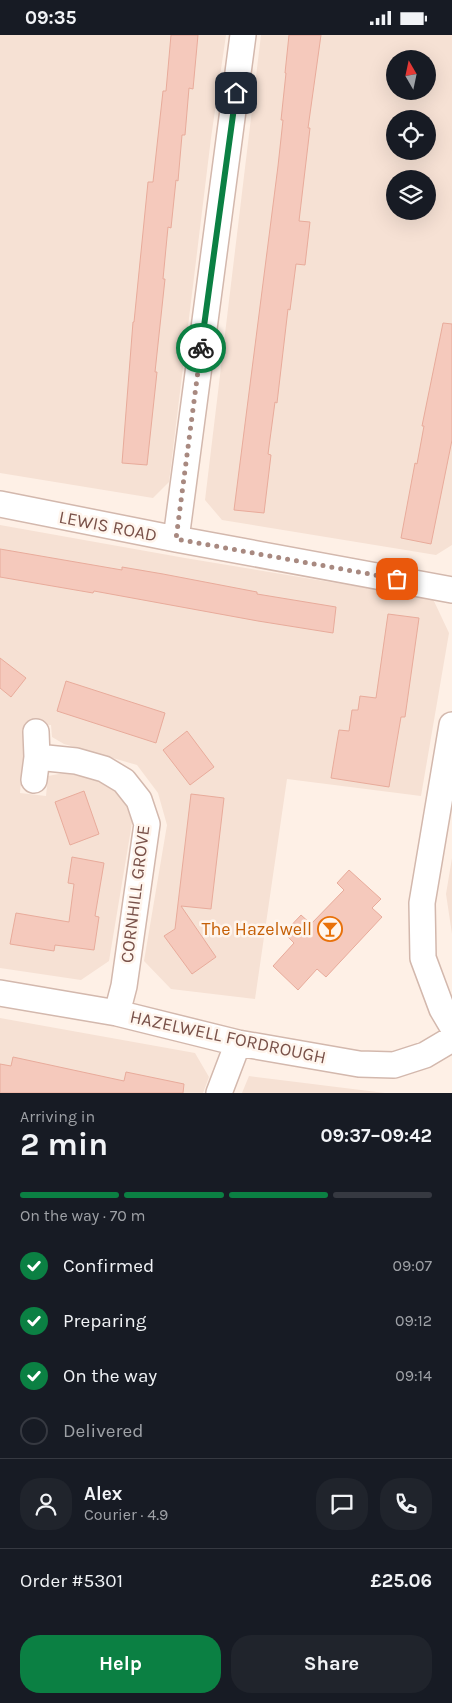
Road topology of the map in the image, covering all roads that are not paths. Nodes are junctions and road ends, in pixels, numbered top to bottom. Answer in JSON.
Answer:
{"nodes":[{"id":1,"x":243,"y":35,"type":"edge"},
{"id":2,"x":0,"y":504,"type":"edge"},
{"id":3,"x":176,"y":539,"type":"junction"},
{"id":4,"x":452,"y":590,"type":"edge"},
{"id":5,"x":452,"y":725,"type":"edge"},
{"id":6,"x":36,"y":732,"type":"dead end"},
{"id":7,"x":0,"y":993,"type":"edge"},
{"id":8,"x":117,"y":1013,"type":"junction"},
{"id":9,"x":452,"y":1026,"type":"edge"},
{"id":10,"x":452,"y":1039,"type":"edge"},
{"id":11,"x":238,"y":1043,"type":"junction"},
{"id":12,"x":219,"y":1093,"type":"edge"}],
"edges":[{"from":1,"to":3,"type":"street"},
{"from":2,"to":3,"type":"street","name":"LEWIS ROAD"},
{"from":3,"to":4,"type":"street","name":"LEWIS ROAD"},
{"from":5,"to":9,"type":"street"},
{"from":6,"to":8,"type":"street","name":"CORNHILL GROVE"},
{"from":7,"to":8,"type":"street","name":"HAZELWELL FORDROUGH"},
{"from":8,"to":11,"type":"street","name":"HAZELWELL FORDROUGH"},
{"from":10,"to":11,"type":"street","name":"HAZELWELL FORDROUGH"},
{"from":11,"to":12,"type":"street"}]}
